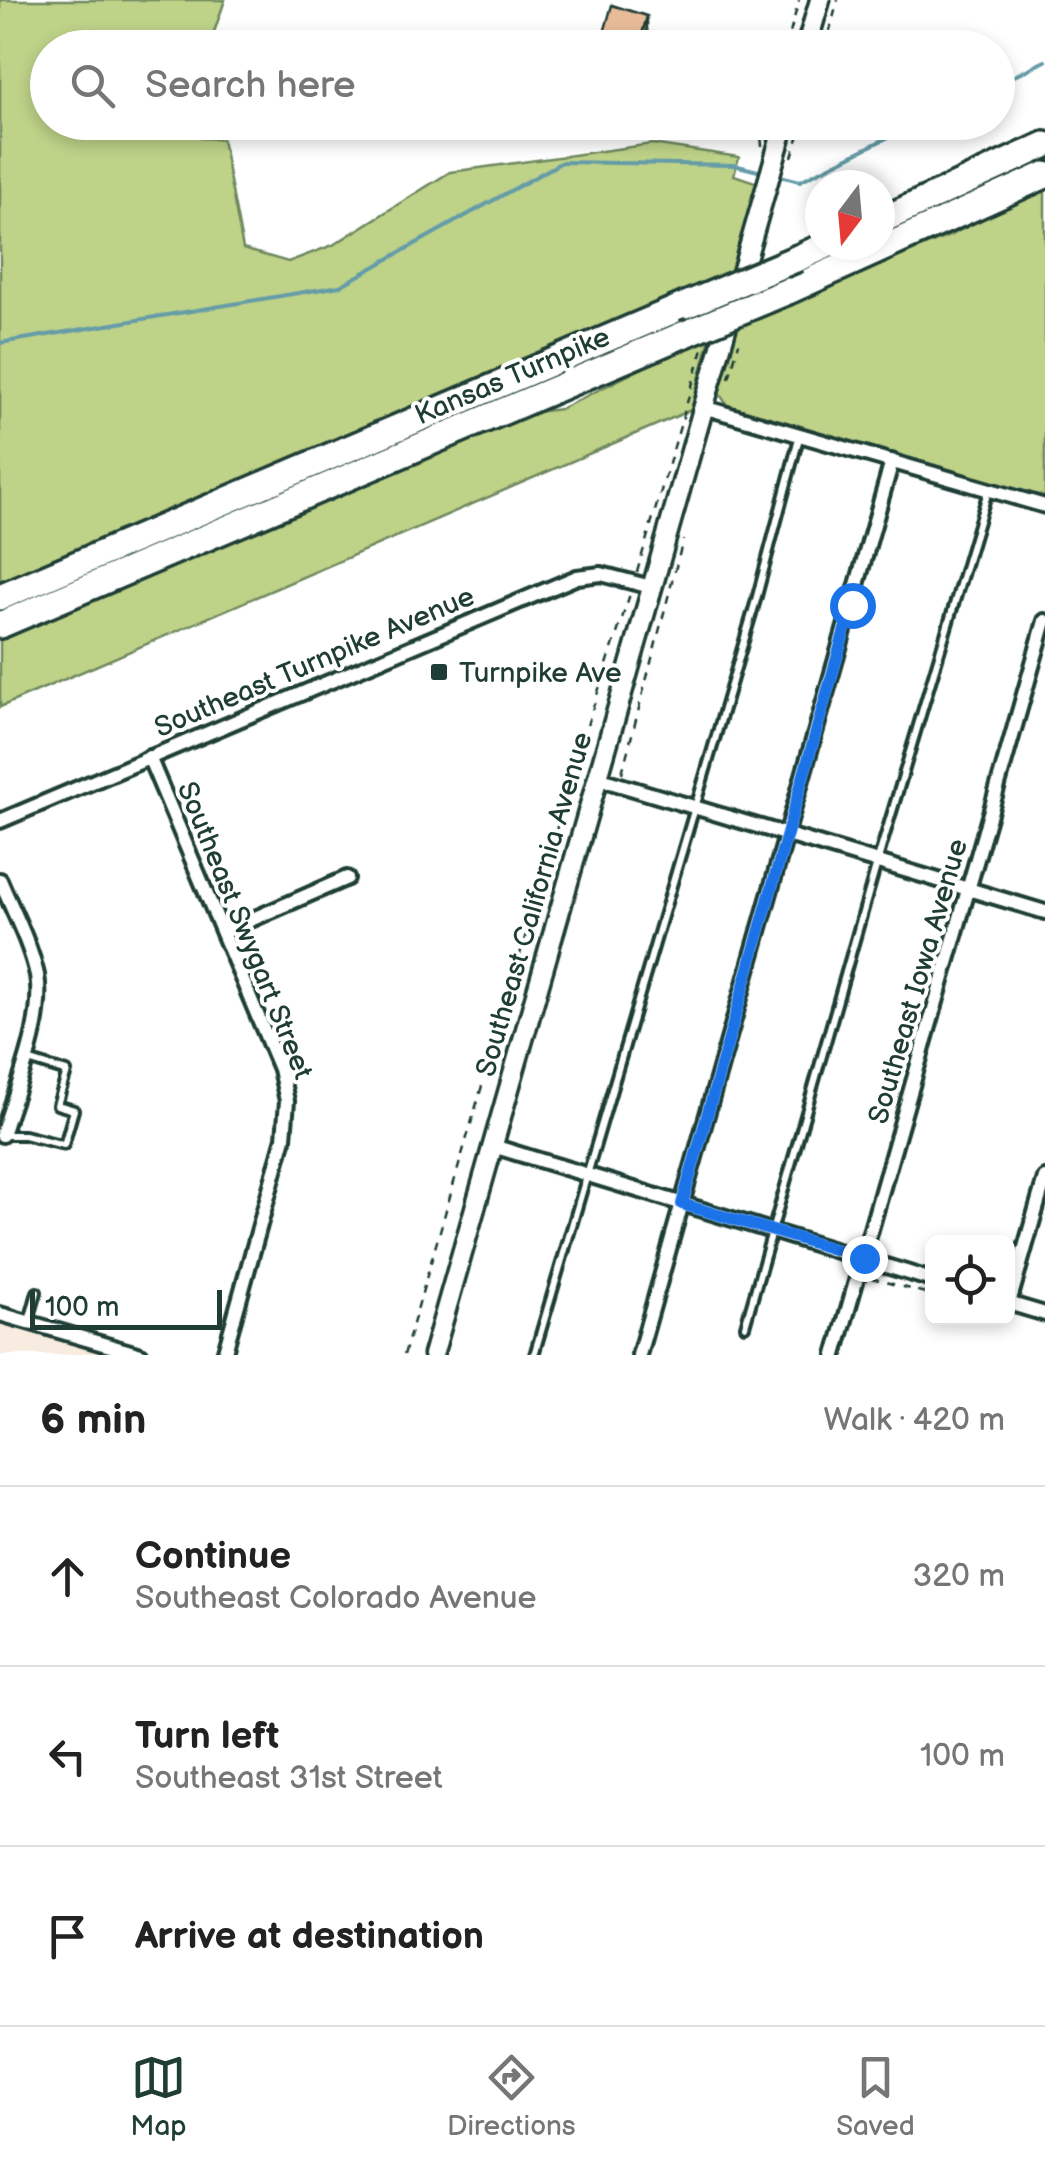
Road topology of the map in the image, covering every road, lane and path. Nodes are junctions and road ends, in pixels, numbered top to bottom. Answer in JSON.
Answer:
{"nodes":[{"id":1,"x":800,"y":0,"type":"edge"},
{"id":2,"x":820,"y":0,"type":"edge"},
{"id":3,"x":838,"y":0,"type":"edge"},
{"id":4,"x":791,"y":30,"type":"edge"},
{"id":5,"x":811,"y":30,"type":"edge"},
{"id":6,"x":830,"y":30,"type":"edge"},
{"id":7,"x":764,"y":140,"type":"edge"},
{"id":8,"x":776,"y":140,"type":"edge"},
{"id":9,"x":797,"y":140,"type":"edge"},
{"id":10,"x":1045,"y":145,"type":"edge"},
{"id":11,"x":771,"y":149,"type":"junction"},
{"id":12,"x":788,"y":163,"type":"dead end"},
{"id":13,"x":1045,"y":175,"type":"edge"},
{"id":14,"x":895,"y":214,"type":"edge"},
{"id":15,"x":805,"y":255,"type":"edge"},
{"id":16,"x":742,"y":331,"type":"dead end"},
{"id":17,"x":696,"y":334,"type":"junction"},
{"id":18,"x":728,"y":382,"type":"dead end"},
{"id":19,"x":702,"y":407,"type":"junction"},
{"id":20,"x":800,"y":434,"type":"junction"},
{"id":21,"x":892,"y":461,"type":"junction"},
{"id":22,"x":989,"y":490,"type":"junction"},
{"id":23,"x":1045,"y":506,"type":"edge"},
{"id":24,"x":686,"y":529,"type":"dead end"},
{"id":25,"x":643,"y":585,"type":"junction"},
{"id":26,"x":0,"y":597,"type":"edge"},
{"id":27,"x":1045,"y":621,"type":"edge"},
{"id":28,"x":0,"y":625,"type":"edge"},
{"id":29,"x":149,"y":757,"type":"junction"},
{"id":30,"x":626,"y":758,"type":"dead end"},
{"id":31,"x":597,"y":778,"type":"junction"},
{"id":32,"x":695,"y":807,"type":"junction"},
{"id":33,"x":0,"y":822,"type":"edge"},
{"id":34,"x":786,"y":835,"type":"junction"},
{"id":35,"x":878,"y":862,"type":"junction"},
{"id":36,"x":347,"y":878,"type":"dead end"},
{"id":37,"x":0,"y":880,"type":"edge"},
{"id":38,"x":969,"y":890,"type":"junction"},
{"id":39,"x":1045,"y":912,"type":"edge"},
{"id":40,"x":222,"y":932,"type":"junction"},
{"id":41,"x":24,"y":1059,"type":"junction"},
{"id":42,"x":1,"y":1135,"type":"edge"},
{"id":43,"x":493,"y":1146,"type":"junction"},
{"id":44,"x":588,"y":1173,"type":"junction"},
{"id":45,"x":1045,"y":1178,"type":"edge"},
{"id":46,"x":682,"y":1204,"type":"junction"},
{"id":47,"x":772,"y":1231,"type":"junction"},
{"id":48,"x":864,"y":1258,"type":"junction"},
{"id":49,"x":858,"y":1275,"type":"junction"},
{"id":50,"x":925,"y":1278,"type":"edge"},
{"id":51,"x":1015,"y":1279,"type":"edge"},
{"id":52,"x":37,"y":1292,"type":"dead end"},
{"id":53,"x":925,"y":1293,"type":"edge"},
{"id":54,"x":1015,"y":1305,"type":"edge"},
{"id":55,"x":0,"y":1314,"type":"edge"},
{"id":56,"x":1045,"y":1314,"type":"edge"},
{"id":57,"x":28,"y":1322,"type":"junction"},
{"id":58,"x":745,"y":1326,"type":"dead end"},
{"id":59,"x":141,"y":1355,"type":"edge"},
{"id":60,"x":224,"y":1355,"type":"edge"},
{"id":61,"x":404,"y":1355,"type":"edge"},
{"id":62,"x":434,"y":1355,"type":"edge"},
{"id":63,"x":534,"y":1355,"type":"edge"},
{"id":64,"x":639,"y":1355,"type":"edge"},
{"id":65,"x":835,"y":1355,"type":"edge"}],
"edges":[{"from":1,"to":4,"type":"path"},
{"from":2,"to":5,"type":"main road"},
{"from":3,"to":6,"type":"path"},
{"from":7,"to":11,"type":"path"},
{"from":8,"to":11,"type":"main road","name":"Southeast California Avenue"},
{"from":9,"to":12,"type":"path"},
{"from":10,"to":14,"type":"highway"},
{"from":11,"to":19,"type":"main road","name":"Southeast California Avenue"},
{"from":13,"to":17,"type":"highway","name":"Kansas Turnpike","bridge":true},
{"from":15,"to":26,"type":"highway","name":"Kansas Turnpike","bridge":true},
{"from":16,"to":18,"type":"path"},
{"from":17,"to":25,"type":"path"},
{"from":17,"to":28,"type":"highway","name":"Kansas Turnpike"},
{"from":19,"to":20,"type":"street"},
{"from":19,"to":25,"type":"main road","name":"Southeast California Avenue"},
{"from":20,"to":21,"type":"street"},
{"from":20,"to":32,"type":"lane"},
{"from":21,"to":22,"type":"street"},
{"from":21,"to":34,"type":"street"},
{"from":22,"to":23,"type":"street"},
{"from":22,"to":35,"type":"lane"},
{"from":24,"to":30,"type":"path"},
{"from":25,"to":29,"type":"street","name":"Southeast Turnpike Avenue"},
{"from":25,"to":31,"type":"main road","name":"Southeast California Avenue"},
{"from":25,"to":61,"type":"path"},
{"from":27,"to":38,"type":"street","name":"Southeast Iowa Avenue"},
{"from":29,"to":33,"type":"street","name":"Southeast Turnpike Avenue"},
{"from":29,"to":40,"type":"street","name":"Southeast Swygart Street"},
{"from":31,"to":32,"type":"street"},
{"from":31,"to":43,"type":"main road","name":"Southeast California Avenue"},
{"from":32,"to":34,"type":"street"},
{"from":32,"to":44,"type":"lane"},
{"from":34,"to":35,"type":"street"},
{"from":34,"to":46,"type":"street"},
{"from":35,"to":38,"type":"street"},
{"from":35,"to":47,"type":"lane"},
{"from":36,"to":40,"type":"street"},
{"from":37,"to":41,"type":"street"},
{"from":38,"to":39,"type":"street"},
{"from":38,"to":48,"type":"street","name":"Southeast Iowa Avenue"},
{"from":40,"to":60,"type":"street","name":"Southeast Swygart Street"},
{"from":41,"to":42,"type":"street"},
{"from":41,"to":42,"type":"lane"},
{"from":43,"to":44,"type":"street"},
{"from":43,"to":62,"type":"main road","name":"Southeast California Avenue"},
{"from":44,"to":46,"type":"street"},
{"from":44,"to":63,"type":"lane"},
{"from":45,"to":51,"type":"street"},
{"from":46,"to":47,"type":"street"},
{"from":46,"to":64,"type":"street"},
{"from":47,"to":48,"type":"street"},
{"from":47,"to":58,"type":"lane"},
{"from":48,"to":49,"type":"street","name":"Southeast Iowa Avenue"},
{"from":48,"to":50,"type":"street"},
{"from":49,"to":53,"type":"path"},
{"from":49,"to":65,"type":"street","name":"Southeast Iowa Avenue"},
{"from":52,"to":57,"type":"lane"},
{"from":54,"to":56,"type":"street"},
{"from":55,"to":57,"type":"street"},
{"from":57,"to":59,"type":"street"}]}
